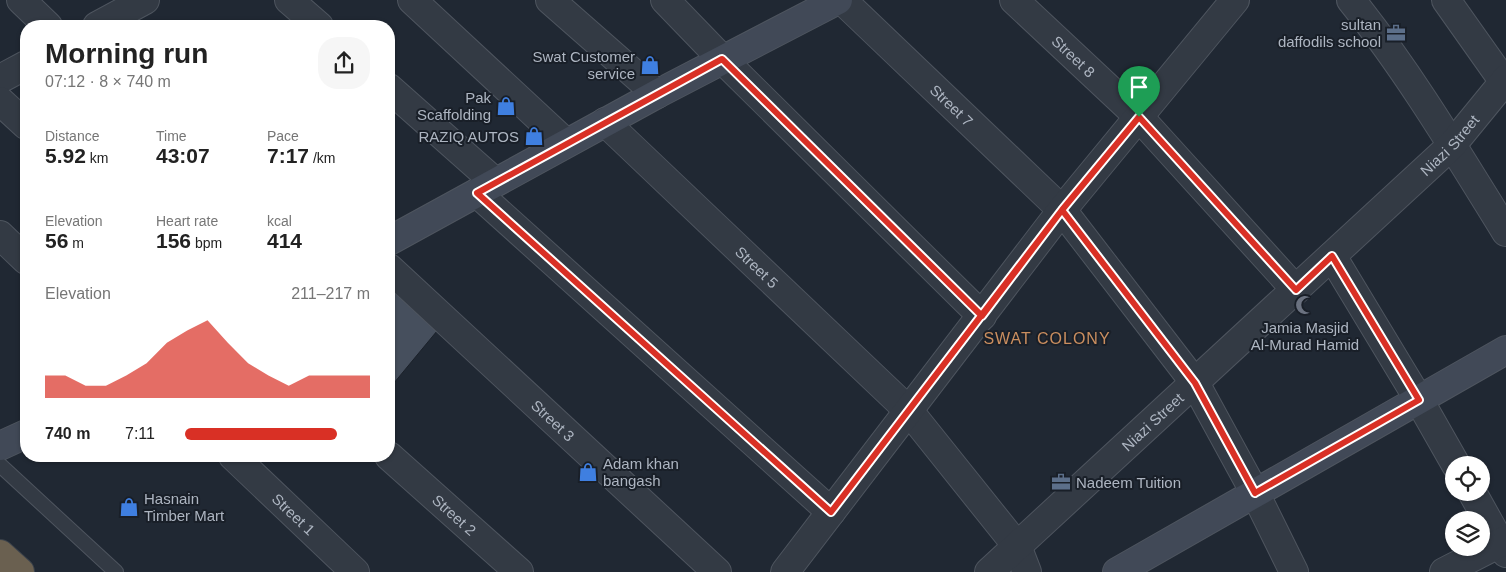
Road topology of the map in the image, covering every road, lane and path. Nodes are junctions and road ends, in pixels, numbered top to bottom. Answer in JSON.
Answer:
{"nodes":[{"id":1,"x":21,"y":0,"type":"edge"},
{"id":2,"x":145,"y":0,"type":"edge"},
{"id":3,"x":289,"y":0,"type":"edge"},
{"id":4,"x":412,"y":0,"type":"edge"},
{"id":5,"x":550,"y":0,"type":"edge"},
{"id":6,"x":665,"y":0,"type":"edge"},
{"id":7,"x":838,"y":0,"type":"edge"},
{"id":8,"x":842,"y":0,"type":"edge"},
{"id":9,"x":1014,"y":0,"type":"edge"},
{"id":10,"x":1236,"y":0,"type":"edge"},
{"id":11,"x":1351,"y":0,"type":"edge"},
{"id":12,"x":1446,"y":0,"type":"edge"},
{"id":13,"x":42,"y":20,"type":"edge"},
{"id":14,"x":108,"y":20,"type":"edge"},
{"id":15,"x":312,"y":20,"type":"edge"},
{"id":16,"x":722,"y":59,"type":"junction"},
{"id":17,"x":20,"y":68,"type":"edge"},
{"id":18,"x":0,"y":79,"type":"edge"},
{"id":19,"x":1505,"y":80,"type":"edge"},
{"id":20,"x":395,"y":94,"type":"edge"},
{"id":21,"x":656,"y":94,"type":"junction"},
{"id":22,"x":0,"y":101,"type":"edge"},
{"id":23,"x":1139,"y":117,"type":"junction"},
{"id":24,"x":20,"y":119,"type":"edge"},
{"id":25,"x":605,"y":122,"type":"junction"},
{"id":26,"x":566,"y":143,"type":"junction"},
{"id":27,"x":1452,"y":145,"type":"junction"},
{"id":28,"x":486,"y":188,"type":"junction"},
{"id":29,"x":1062,"y":210,"type":"junction"},
{"id":30,"x":1506,"y":232,"type":"edge"},
{"id":31,"x":0,"y":235,"type":"edge"},
{"id":32,"x":395,"y":239,"type":"edge"},
{"id":33,"x":20,"y":254,"type":"edge"},
{"id":34,"x":1332,"y":256,"type":"junction"},
{"id":35,"x":395,"y":274,"type":"edge"},
{"id":36,"x":1296,"y":290,"type":"junction"},
{"id":37,"x":982,"y":316,"type":"junction"},
{"id":38,"x":1506,"y":350,"type":"edge"},
{"id":39,"x":1195,"y":383,"type":"junction"},
{"id":40,"x":1419,"y":400,"type":"junction"},
{"id":41,"x":909,"y":411,"type":"junction"},
{"id":42,"x":20,"y":437,"type":"edge"},
{"id":43,"x":0,"y":446,"type":"edge"},
{"id":44,"x":1451,"y":456,"type":"edge"},
{"id":45,"x":395,"y":461,"type":"edge"},
{"id":46,"x":239,"y":462,"type":"edge"},
{"id":47,"x":0,"y":465,"type":"edge"},
{"id":48,"x":1255,"y":493,"type":"junction"},
{"id":49,"x":1477,"y":501,"type":"edge"},
{"id":50,"x":831,"y":512,"type":"junction"},
{"id":51,"x":1504,"y":545,"type":"edge"},
{"id":52,"x":1017,"y":546,"type":"junction"},
{"id":53,"x":0,"y":554,"type":"edge"},
{"id":54,"x":20,"y":572,"type":"edge"},
{"id":55,"x":116,"y":572,"type":"edge"},
{"id":56,"x":355,"y":572,"type":"edge"},
{"id":57,"x":519,"y":572,"type":"edge"},
{"id":58,"x":717,"y":572,"type":"edge"},
{"id":59,"x":785,"y":572,"type":"edge"},
{"id":60,"x":989,"y":572,"type":"edge"},
{"id":61,"x":1027,"y":572,"type":"edge"},
{"id":62,"x":1117,"y":572,"type":"edge"},
{"id":63,"x":1294,"y":572,"type":"edge"},
{"id":64,"x":1444,"y":572,"type":"edge"}],
"edges":[{"from":1,"to":13,"type":"street"},
{"from":2,"to":14,"type":"street"},
{"from":3,"to":15,"type":"street"},
{"from":4,"to":26,"type":"street"},
{"from":5,"to":21,"type":"street"},
{"from":6,"to":16,"type":"street"},
{"from":7,"to":16,"type":"street"},
{"from":8,"to":29,"type":"street","name":"Street 7"},
{"from":9,"to":23,"type":"street","name":"Street 8"},
{"from":10,"to":23,"type":"street"},
{"from":11,"to":27,"type":"street"},
{"from":12,"to":19,"type":"street"},
{"from":16,"to":21,"type":"street"},
{"from":16,"to":37,"type":"street"},
{"from":17,"to":18,"type":"street"},
{"from":19,"to":27,"type":"street","name":"Niazi Street"},
{"from":20,"to":28,"type":"street"},
{"from":21,"to":25,"type":"street"},
{"from":22,"to":24,"type":"street"},
{"from":23,"to":29,"type":"street"},
{"from":23,"to":36,"type":"street","name":"Street 8"},
{"from":25,"to":26,"type":"street"},
{"from":25,"to":41,"type":"street","name":"Street 5"},
{"from":26,"to":28,"type":"street"},
{"from":27,"to":30,"type":"street"},
{"from":27,"to":34,"type":"street","name":"Niazi Street"},
{"from":28,"to":32,"type":"street"},
{"from":28,"to":50,"type":"street"},
{"from":29,"to":37,"type":"street"},
{"from":29,"to":39,"type":"street","name":"Street 7"},
{"from":31,"to":33,"type":"street"},
{"from":34,"to":36,"type":"street","name":"Niazi Street"},
{"from":34,"to":40,"type":"street"},
{"from":35,"to":58,"type":"street","name":"Street 3"},
{"from":36,"to":39,"type":"street","name":"Niazi Street"},
{"from":37,"to":41,"type":"street"},
{"from":38,"to":40,"type":"street"},
{"from":39,"to":48,"type":"street","name":"Street 7"},
{"from":39,"to":52,"type":"street","name":"Niazi Street"},
{"from":40,"to":44,"type":"street"},
{"from":40,"to":48,"type":"street"},
{"from":41,"to":50,"type":"street"},
{"from":41,"to":52,"type":"street","name":"Street 5"},
{"from":42,"to":43,"type":"street"},
{"from":45,"to":57,"type":"street","name":"Street 2"},
{"from":46,"to":56,"type":"street","name":"Street 1"},
{"from":47,"to":55,"type":"lane"},
{"from":48,"to":62,"type":"street"},
{"from":48,"to":63,"type":"street","name":"Street 7"},
{"from":49,"to":51,"type":"street"},
{"from":50,"to":59,"type":"street"},
{"from":51,"to":64,"type":"street"},
{"from":52,"to":60,"type":"street","name":"Niazi Street"},
{"from":52,"to":61,"type":"street","name":"Street 5"},
{"from":53,"to":54,"type":"highway"}]}
